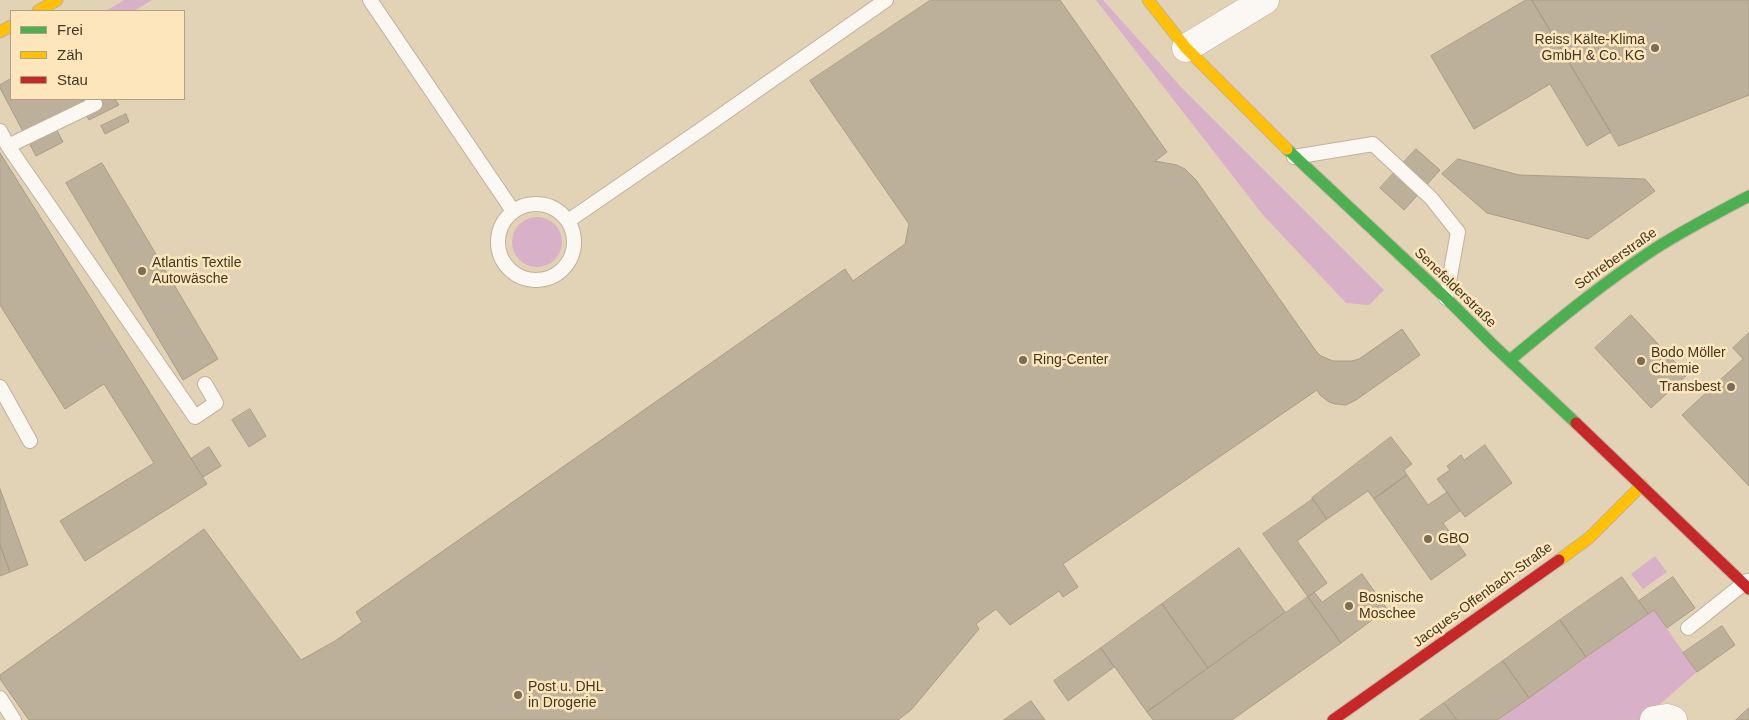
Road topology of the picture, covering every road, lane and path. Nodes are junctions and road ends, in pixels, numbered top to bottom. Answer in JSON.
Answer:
{"nodes":[{"id":1,"x":57,"y":0,"type":"edge"},
{"id":2,"x":370,"y":0,"type":"edge"},
{"id":3,"x":886,"y":0,"type":"edge"},
{"id":4,"x":1148,"y":0,"type":"edge"},
{"id":5,"x":1265,"y":0,"type":"edge"},
{"id":6,"x":43,"y":10,"type":"edge"},
{"id":7,"x":1186,"y":48,"type":"junction"},
{"id":8,"x":93,"y":100,"type":"edge"},
{"id":9,"x":0,"y":132,"type":"edge"},
{"id":10,"x":8,"y":146,"type":"junction"},
{"id":11,"x":1294,"y":157,"type":"junction"},
{"id":12,"x":1749,"y":196,"type":"edge"},
{"id":13,"x":513,"y":211,"type":"junction"},
{"id":14,"x":568,"y":220,"type":"junction"},
{"id":15,"x":1446,"y":298,"type":"junction"},
{"id":16,"x":1510,"y":360,"type":"junction"},
{"id":17,"x":205,"y":384,"type":"dead end"},
{"id":18,"x":0,"y":387,"type":"edge"},
{"id":19,"x":30,"y":441,"type":"dead end"},
{"id":20,"x":1642,"y":484,"type":"junction"},
{"id":21,"x":1747,"y":584,"type":"edge"},
{"id":22,"x":1688,"y":628,"type":"dead end"},
{"id":23,"x":0,"y":698,"type":"edge"},
{"id":24,"x":14,"y":720,"type":"edge"},
{"id":25,"x":1334,"y":720,"type":"edge"},
{"id":26,"x":1654,"y":720,"type":"edge"},
{"id":27,"x":1673,"y":720,"type":"edge"}],
"edges":[{"from":1,"to":6,"type":"street"},
{"from":2,"to":13,"type":"lane"},
{"from":3,"to":14,"type":"lane"},
{"from":4,"to":7,"type":"street","name":"Senefelderstraße"},
{"from":5,"to":7,"type":"street"},
{"from":7,"to":11,"type":"street","name":"Senefelderstraße"},
{"from":8,"to":10,"type":"lane"},
{"from":9,"to":10,"type":"lane"},
{"from":10,"to":17,"type":"lane"},
{"from":11,"to":15,"type":"street","name":"Senefelderstraße"},
{"from":11,"to":15,"type":"lane"},
{"from":12,"to":16,"type":"street","name":"Schreberstraße"},
{"from":13,"to":14,"type":"lane"},
{"from":13,"to":14,"type":"lane"},
{"from":15,"to":16,"type":"street","name":"Senefelderstraße"},
{"from":16,"to":20,"type":"street","name":"Senefelderstraße"},
{"from":18,"to":19,"type":"lane"},
{"from":20,"to":21,"type":"street","name":"Senefelderstraße"},
{"from":20,"to":25,"type":"street","name":"Jacques-Offenbach-Straße"},
{"from":21,"to":22,"type":"lane"},
{"from":23,"to":24,"type":"lane"},
{"from":26,"to":27,"type":"street"}]}
